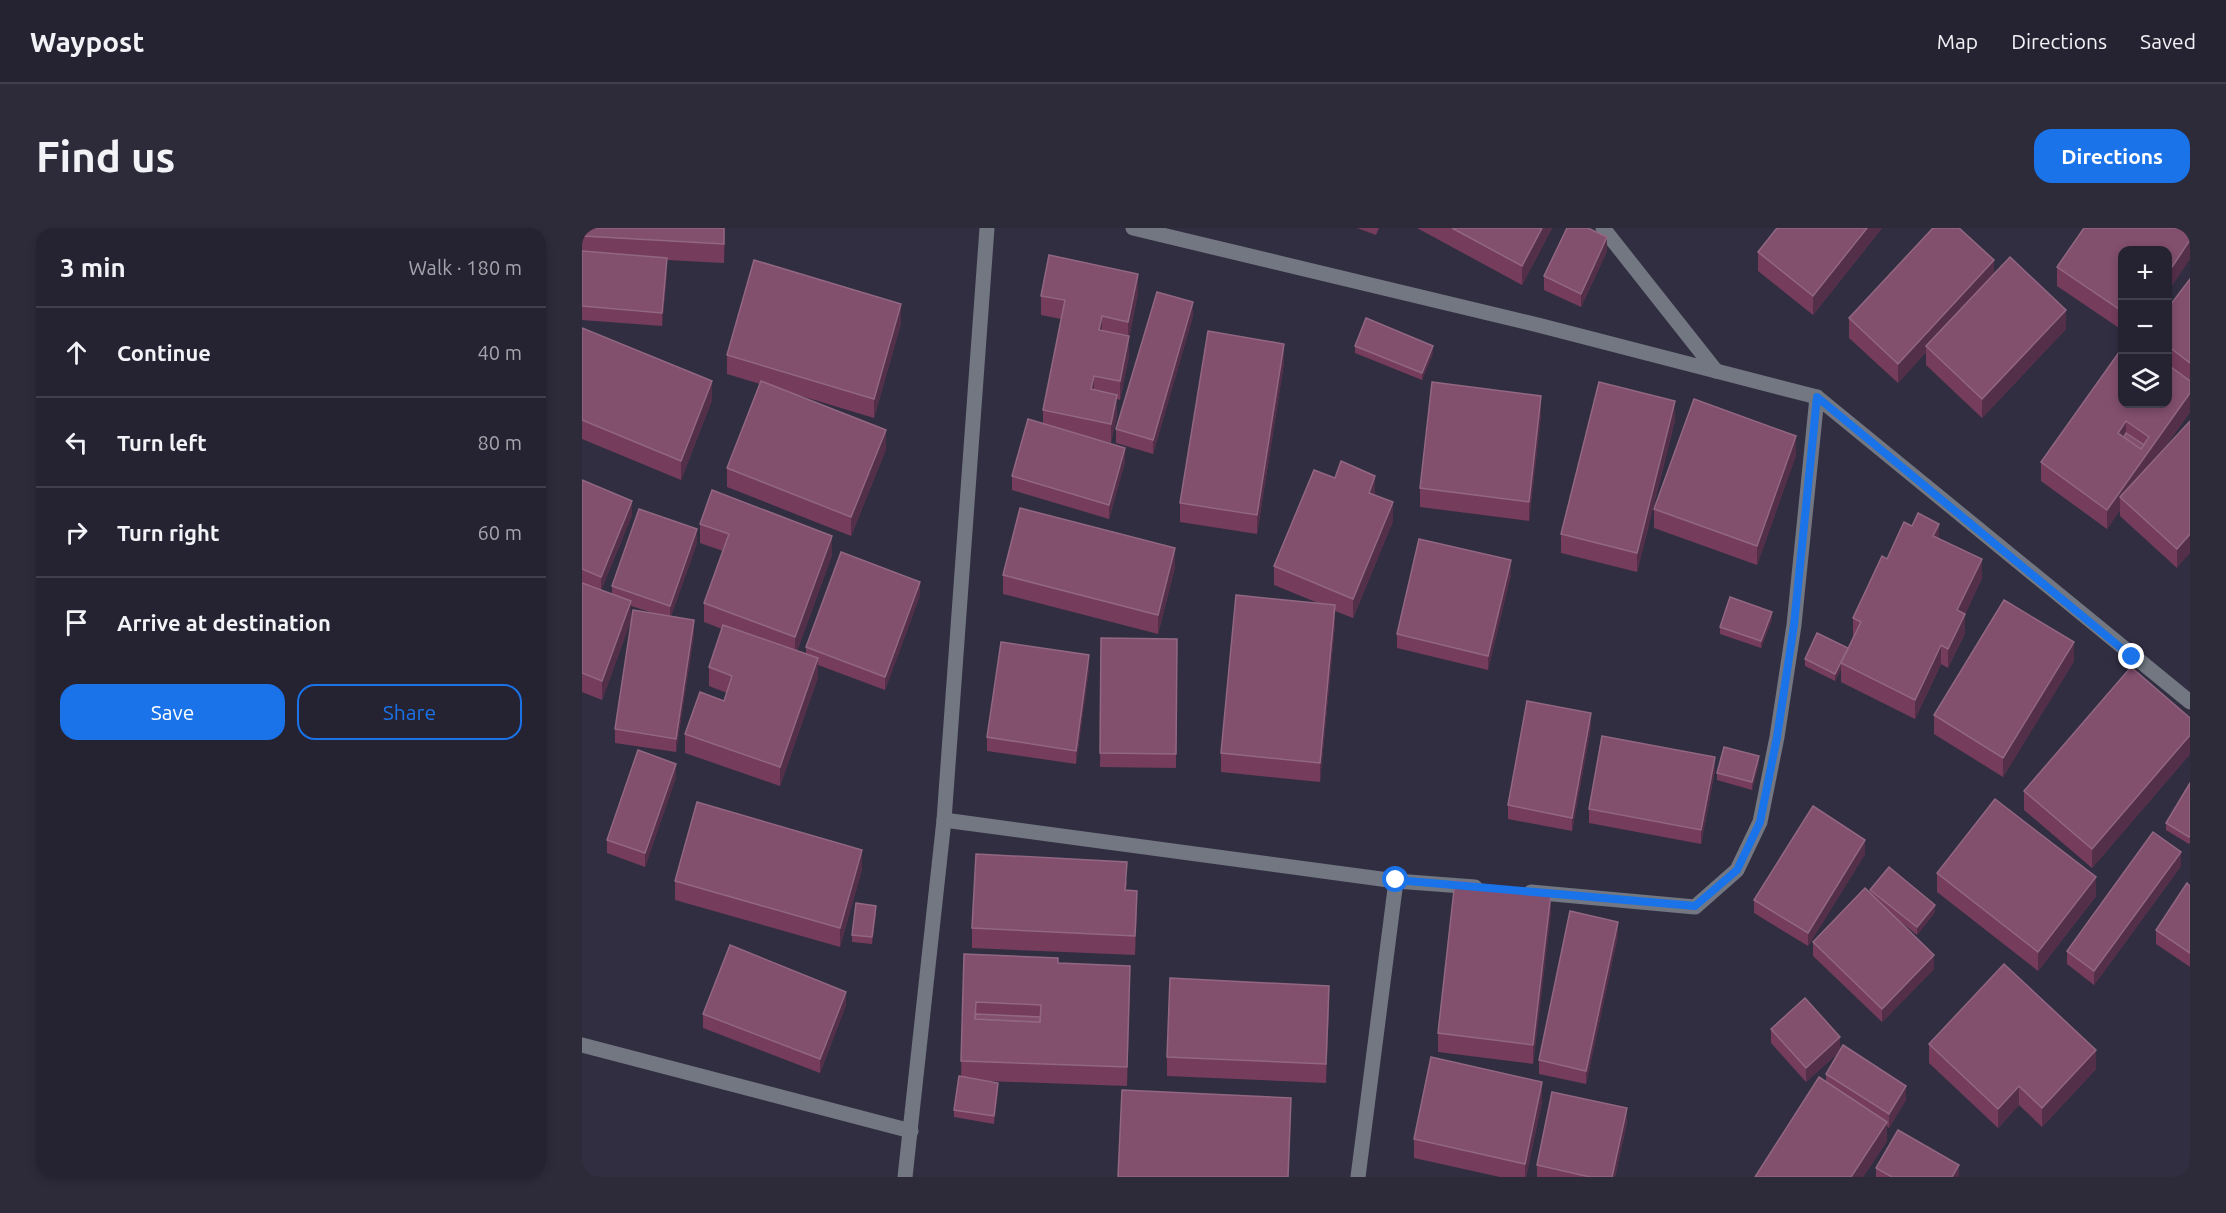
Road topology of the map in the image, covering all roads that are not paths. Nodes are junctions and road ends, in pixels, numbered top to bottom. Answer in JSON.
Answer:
{"nodes":[{"id":1,"x":987,"y":228,"type":"edge"},
{"id":2,"x":1133,"y":228,"type":"edge"},
{"id":3,"x":1603,"y":228,"type":"edge"},
{"id":4,"x":1716,"y":371,"type":"junction"},
{"id":5,"x":1817,"y":397,"type":"junction"},
{"id":6,"x":2190,"y":702,"type":"edge"},
{"id":7,"x":944,"y":820,"type":"junction"},
{"id":8,"x":1396,"y":880,"type":"junction"},
{"id":9,"x":1490,"y":888,"type":"edge"},
{"id":10,"x":1512,"y":890,"type":"edge"},
{"id":11,"x":582,"y":1045,"type":"edge"},
{"id":12,"x":911,"y":1131,"type":"junction"},
{"id":13,"x":905,"y":1177,"type":"edge"},
{"id":14,"x":1358,"y":1177,"type":"edge"}],
"edges":[{"from":1,"to":7,"type":"street"},
{"from":2,"to":4,"type":"street"},
{"from":3,"to":4,"type":"street"},
{"from":4,"to":5,"type":"street"},
{"from":5,"to":6,"type":"street"},
{"from":5,"to":10,"type":"street"},
{"from":7,"to":8,"type":"street"},
{"from":7,"to":12,"type":"street"},
{"from":8,"to":9,"type":"street"},
{"from":8,"to":14,"type":"street"},
{"from":11,"to":12,"type":"street"},
{"from":12,"to":13,"type":"street"}]}
